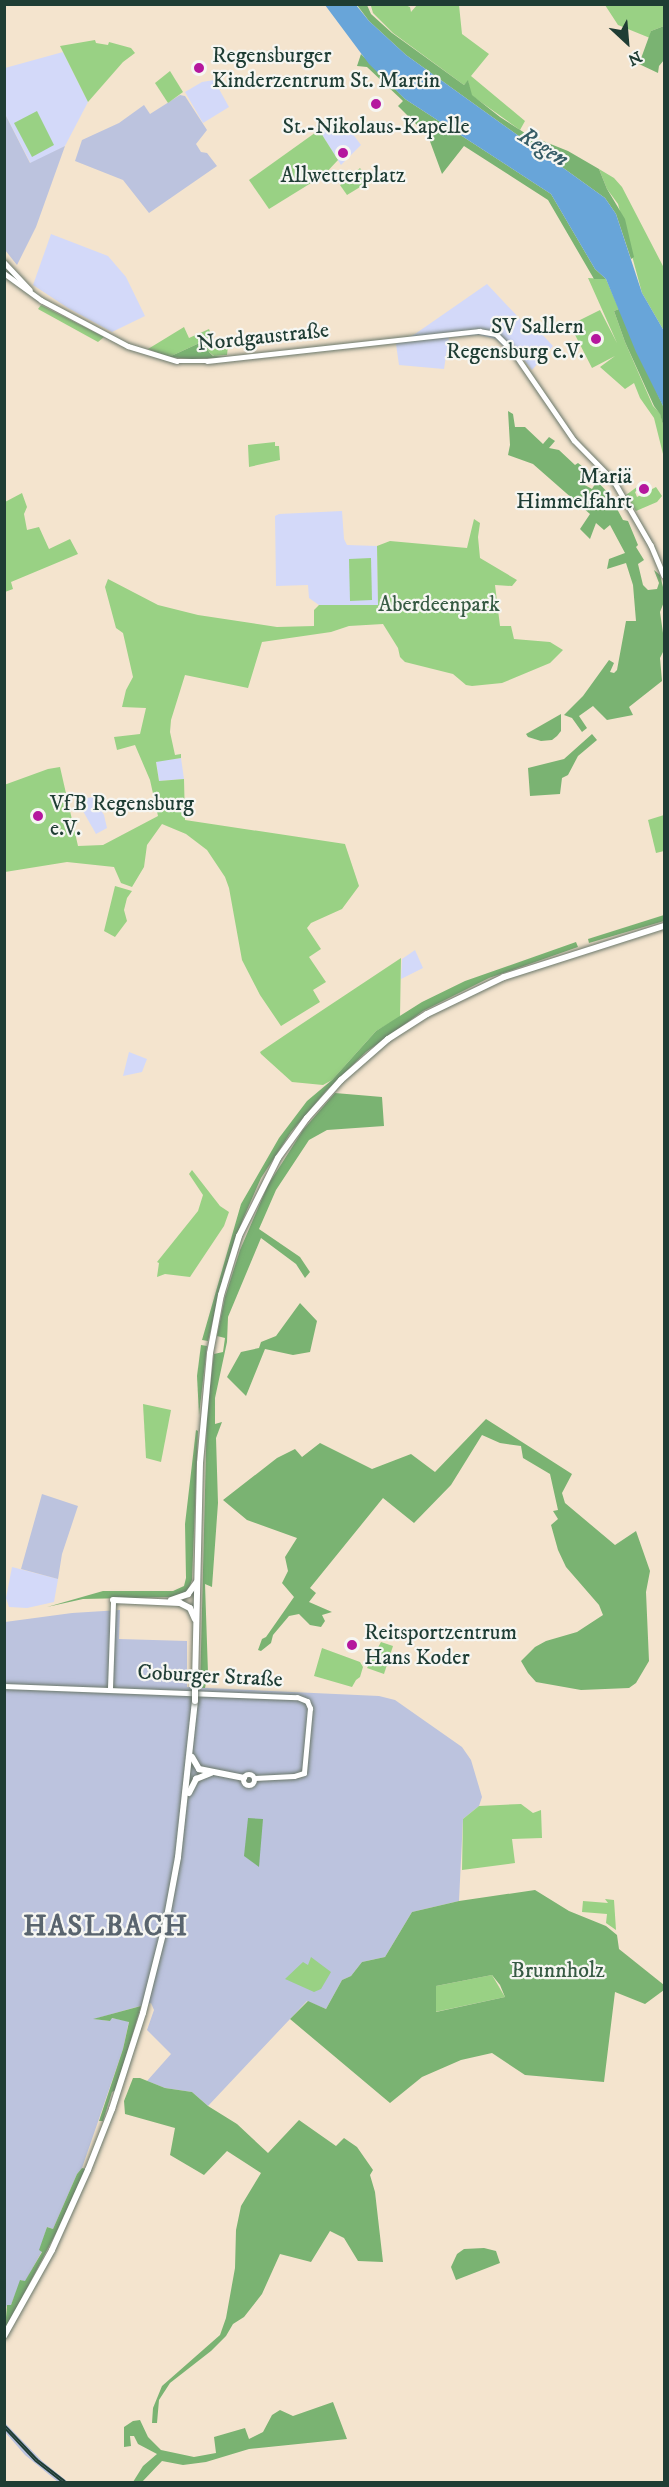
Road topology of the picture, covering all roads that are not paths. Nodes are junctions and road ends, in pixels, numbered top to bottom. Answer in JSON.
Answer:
{"nodes":[{"id":1,"x":4,"y":262,"type":"edge"},
{"id":2,"x":4,"y":273,"type":"edge"},
{"id":3,"x":41,"y":300,"type":"junction"},
{"id":4,"x":664,"y":575,"type":"edge"},
{"id":5,"x":664,"y":926,"type":"edge"},
{"id":6,"x":197,"y":1579,"type":"junction"},
{"id":7,"x":113,"y":1600,"type":"joint"},
{"id":8,"x":162,"y":1601,"type":"junction"},
{"id":9,"x":196,"y":1629,"type":"junction"},
{"id":10,"x":4,"y":1686,"type":"edge"},
{"id":11,"x":110,"y":1688,"type":"junction"},
{"id":12,"x":191,"y":1754,"type":"junction"},
{"id":13,"x":214,"y":1773,"type":"junction"},
{"id":14,"x":244,"y":1778,"type":"joint"},
{"id":15,"x":185,"y":1808,"type":"junction"},
{"id":16,"x":4,"y":2336,"type":"edge"}],
"edges":[{"from":1,"to":3,"type":"main road","name":"Nordgaustraße"},
{"from":2,"to":3,"type":"main road","name":"Nordgaustraße"},
{"from":3,"to":4,"type":"main road","name":"Nordgaustraße"},
{"from":5,"to":6,"type":"highway"},
{"from":6,"to":8,"type":"highway"},
{"from":6,"to":9,"type":"highway"},
{"from":7,"to":8,"type":"highway"},
{"from":7,"to":11,"type":"main road"},
{"from":8,"to":9,"type":"highway"},
{"from":9,"to":12,"type":"highway","bridge":true},
{"from":10,"to":11,"type":"main road","name":"Coburger Straße"},
{"from":11,"to":14,"type":"main road","name":"Coburger Straße"},
{"from":12,"to":13,"type":"highway"},
{"from":12,"to":15,"type":"highway"},
{"from":13,"to":14,"type":"highway"},
{"from":13,"to":15,"type":"highway"},
{"from":15,"to":16,"type":"highway"}]}
